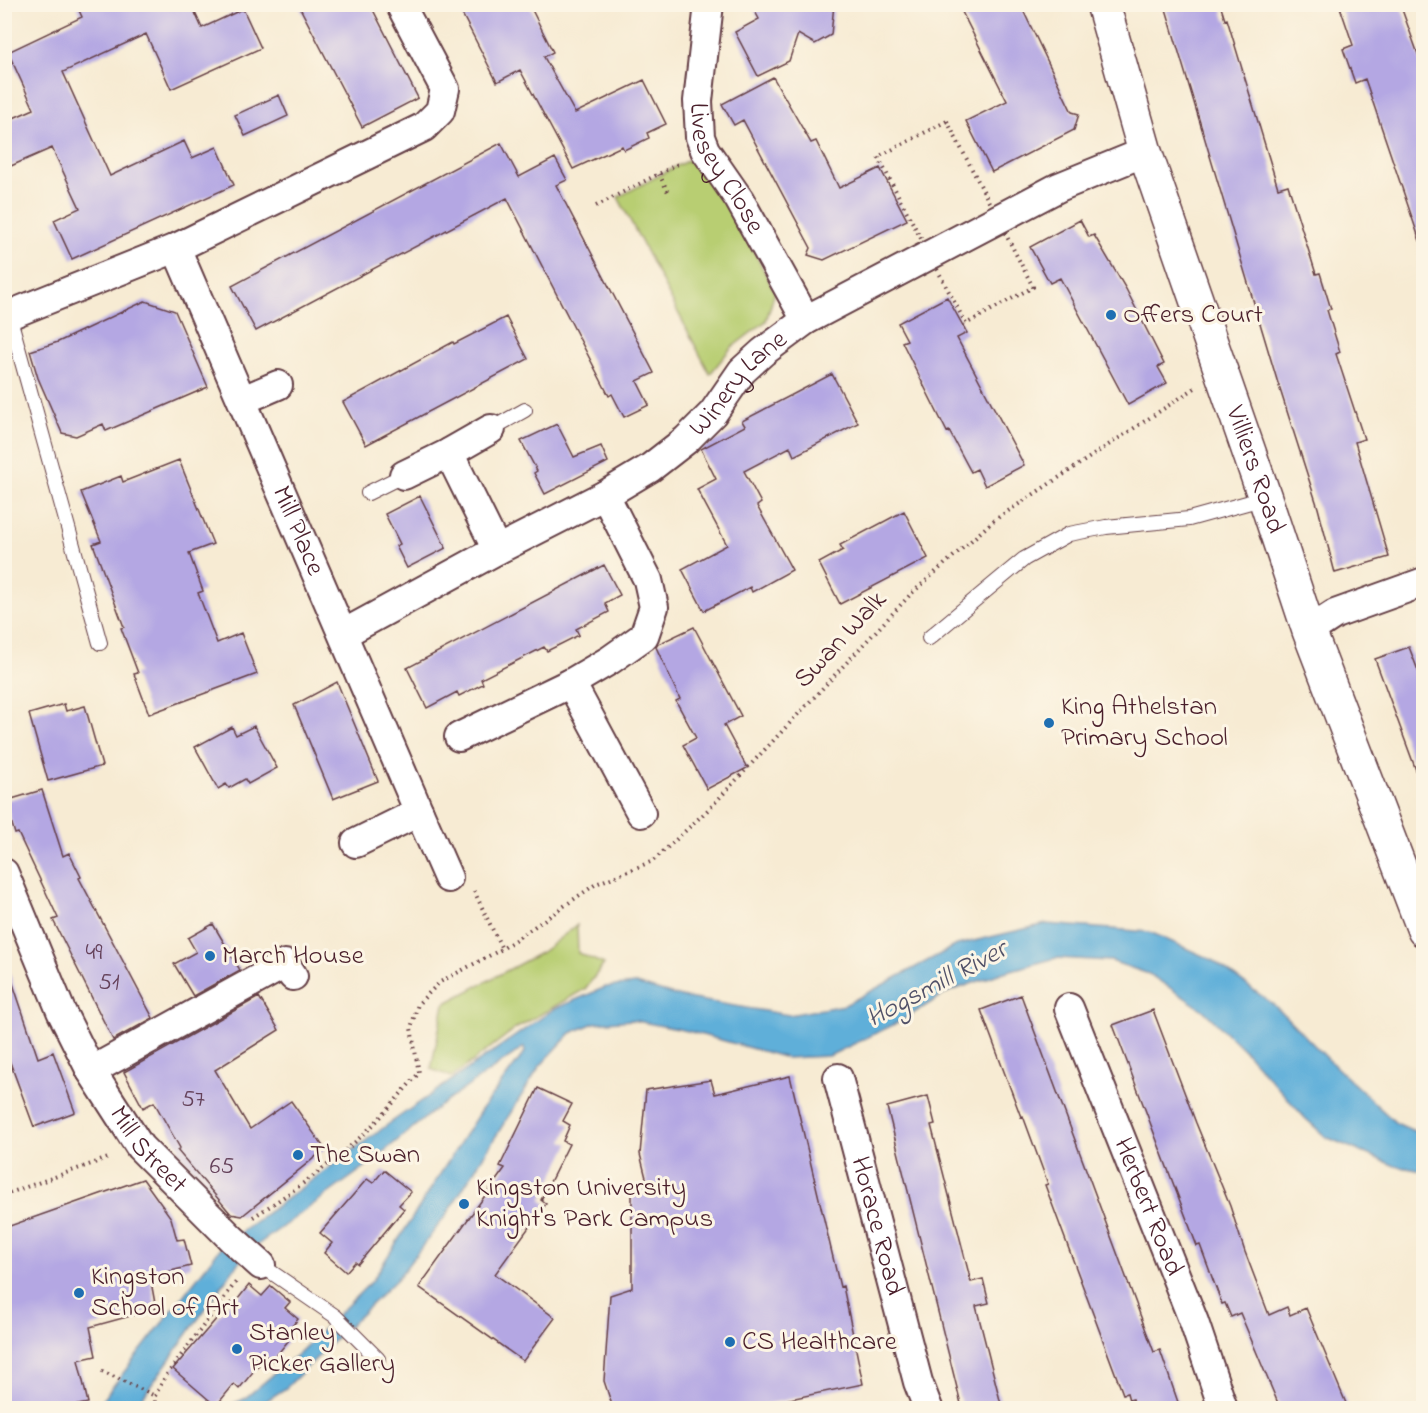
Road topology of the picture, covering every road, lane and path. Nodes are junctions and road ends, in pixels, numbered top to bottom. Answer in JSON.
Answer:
{"nodes":[{"id":1,"x":400,"y":4,"type":"edge"},
{"id":2,"x":709,"y":4,"type":"edge"},
{"id":3,"x":1103,"y":4,"type":"edge"},
{"id":4,"x":946,"y":121,"type":"dead end"},
{"id":5,"x":705,"y":150,"type":"junction"},
{"id":6,"x":1145,"y":152,"type":"junction"},
{"id":7,"x":658,"y":174,"type":"junction"},
{"id":8,"x":668,"y":192,"type":"dead end"},
{"id":9,"x":596,"y":206,"type":"dead end"},
{"id":10,"x":997,"y":219,"type":"junction"},
{"id":11,"x":176,"y":248,"type":"junction"},
{"id":12,"x":1033,"y":287,"type":"dead end"},
{"id":13,"x":9,"y":315,"type":"joint"},
{"id":14,"x":806,"y":320,"type":"junction"},
{"id":15,"x":1222,"y":370,"type":"junction"},
{"id":16,"x":278,"y":385,"type":"dead end"},
{"id":17,"x":243,"y":400,"type":"junction"},
{"id":18,"x":525,"y":410,"type":"dead end"},
{"id":19,"x":491,"y":429,"type":"joint"},
{"id":20,"x":449,"y":453,"type":"junction"},
{"id":21,"x":404,"y":475,"type":"joint"},
{"id":22,"x":368,"y":493,"type":"dead end"},
{"id":23,"x":605,"y":495,"type":"junction"},
{"id":24,"x":1265,"y":498,"type":"junction"},
{"id":25,"x":497,"y":550,"type":"junction"},
{"id":26,"x":1424,"y":582,"type":"edge"},
{"id":27,"x":1309,"y":631,"type":"junction"},
{"id":28,"x":343,"y":634,"type":"junction"},
{"id":29,"x":929,"y":638,"type":"dead end"},
{"id":30,"x":100,"y":642,"type":"dead end"},
{"id":31,"x":570,"y":683,"type":"junction"},
{"id":32,"x":459,"y":736,"type":"dead end"},
{"id":33,"x":419,"y":812,"type":"junction"},
{"id":34,"x":641,"y":813,"type":"dead end"},
{"id":35,"x":356,"y":843,"type":"dead end"},
{"id":36,"x":4,"y":873,"type":"edge"},
{"id":37,"x":448,"y":878,"type":"joint"},
{"id":38,"x":1424,"y":930,"type":"edge"},
{"id":39,"x":502,"y":950,"type":"junction"},
{"id":40,"x":293,"y":976,"type":"dead end"},
{"id":41,"x":1070,"y":1008,"type":"dead end"},
{"id":42,"x":91,"y":1071,"type":"junction"},
{"id":43,"x":838,"y":1078,"type":"dead end"},
{"id":44,"x":140,"y":1147,"type":"junction"},
{"id":45,"x":4,"y":1195,"type":"edge"},
{"id":46,"x":245,"y":1250,"type":"junction"},
{"id":47,"x":378,"y":1359,"type":"dead end"},
{"id":48,"x":102,"y":1371,"type":"dead end"},
{"id":49,"x":155,"y":1396,"type":"junction"},
{"id":50,"x":155,"y":1408,"type":"edge"},
{"id":51,"x":928,"y":1408,"type":"edge"},
{"id":52,"x":1223,"y":1408,"type":"edge"}],
"edges":[{"from":1,"to":11,"type":"street"},
{"from":2,"to":5,"type":"street","name":"Livesey Close"},
{"from":3,"to":6,"type":"street","name":"Villiers Road"},
{"from":4,"to":10,"type":"path"},
{"from":5,"to":7,"type":"path"},
{"from":5,"to":14,"type":"street","name":"Livesey Close"},
{"from":6,"to":10,"type":"street","name":"Winery Lane"},
{"from":6,"to":15,"type":"street","name":"Villiers Road"},
{"from":7,"to":8,"type":"path"},
{"from":7,"to":9,"type":"path"},
{"from":10,"to":12,"type":"path"},
{"from":10,"to":14,"type":"street","name":"Winery Lane"},
{"from":11,"to":13,"type":"street"},
{"from":11,"to":17,"type":"street","name":"Mill Place"},
{"from":13,"to":30,"type":"lane"},
{"from":14,"to":23,"type":"street","name":"Winery Lane"},
{"from":15,"to":24,"type":"street","name":"Villiers Road"},
{"from":15,"to":39,"type":"path","name":"Swan Walk"},
{"from":16,"to":17,"type":"street"},
{"from":17,"to":28,"type":"street","name":"Mill Place"},
{"from":18,"to":19,"type":"lane"},
{"from":19,"to":20,"type":"street"},
{"from":20,"to":21,"type":"street"},
{"from":20,"to":25,"type":"street"},
{"from":21,"to":22,"type":"lane"},
{"from":23,"to":25,"type":"street","name":"Winery Lane"},
{"from":23,"to":31,"type":"street"},
{"from":24,"to":27,"type":"street","name":"Villiers Road"},
{"from":24,"to":29,"type":"lane"},
{"from":25,"to":28,"type":"street","name":"Winery Lane"},
{"from":26,"to":27,"type":"street"},
{"from":27,"to":38,"type":"street","name":"Villiers Road"},
{"from":28,"to":33,"type":"street","name":"Mill Place"},
{"from":31,"to":32,"type":"street"},
{"from":31,"to":34,"type":"street"},
{"from":33,"to":35,"type":"street"},
{"from":33,"to":37,"type":"street","name":"Mill Place"},
{"from":36,"to":42,"type":"street","name":"Mill Street"},
{"from":37,"to":39,"type":"path"},
{"from":39,"to":46,"type":"path","name":"Swan Walk"},
{"from":40,"to":42,"type":"street"},
{"from":41,"to":52,"type":"street","name":"Herbert Road"},
{"from":42,"to":44,"type":"street","name":"Mill Street"},
{"from":43,"to":51,"type":"street","name":"Horace Road"},
{"from":44,"to":45,"type":"path"},
{"from":44,"to":46,"type":"street","name":"Mill Street"},
{"from":46,"to":47,"type":"lane","name":"Mill Street"},
{"from":46,"to":49,"type":"path"},
{"from":48,"to":49,"type":"path"},
{"from":49,"to":50,"type":"path"}]}
